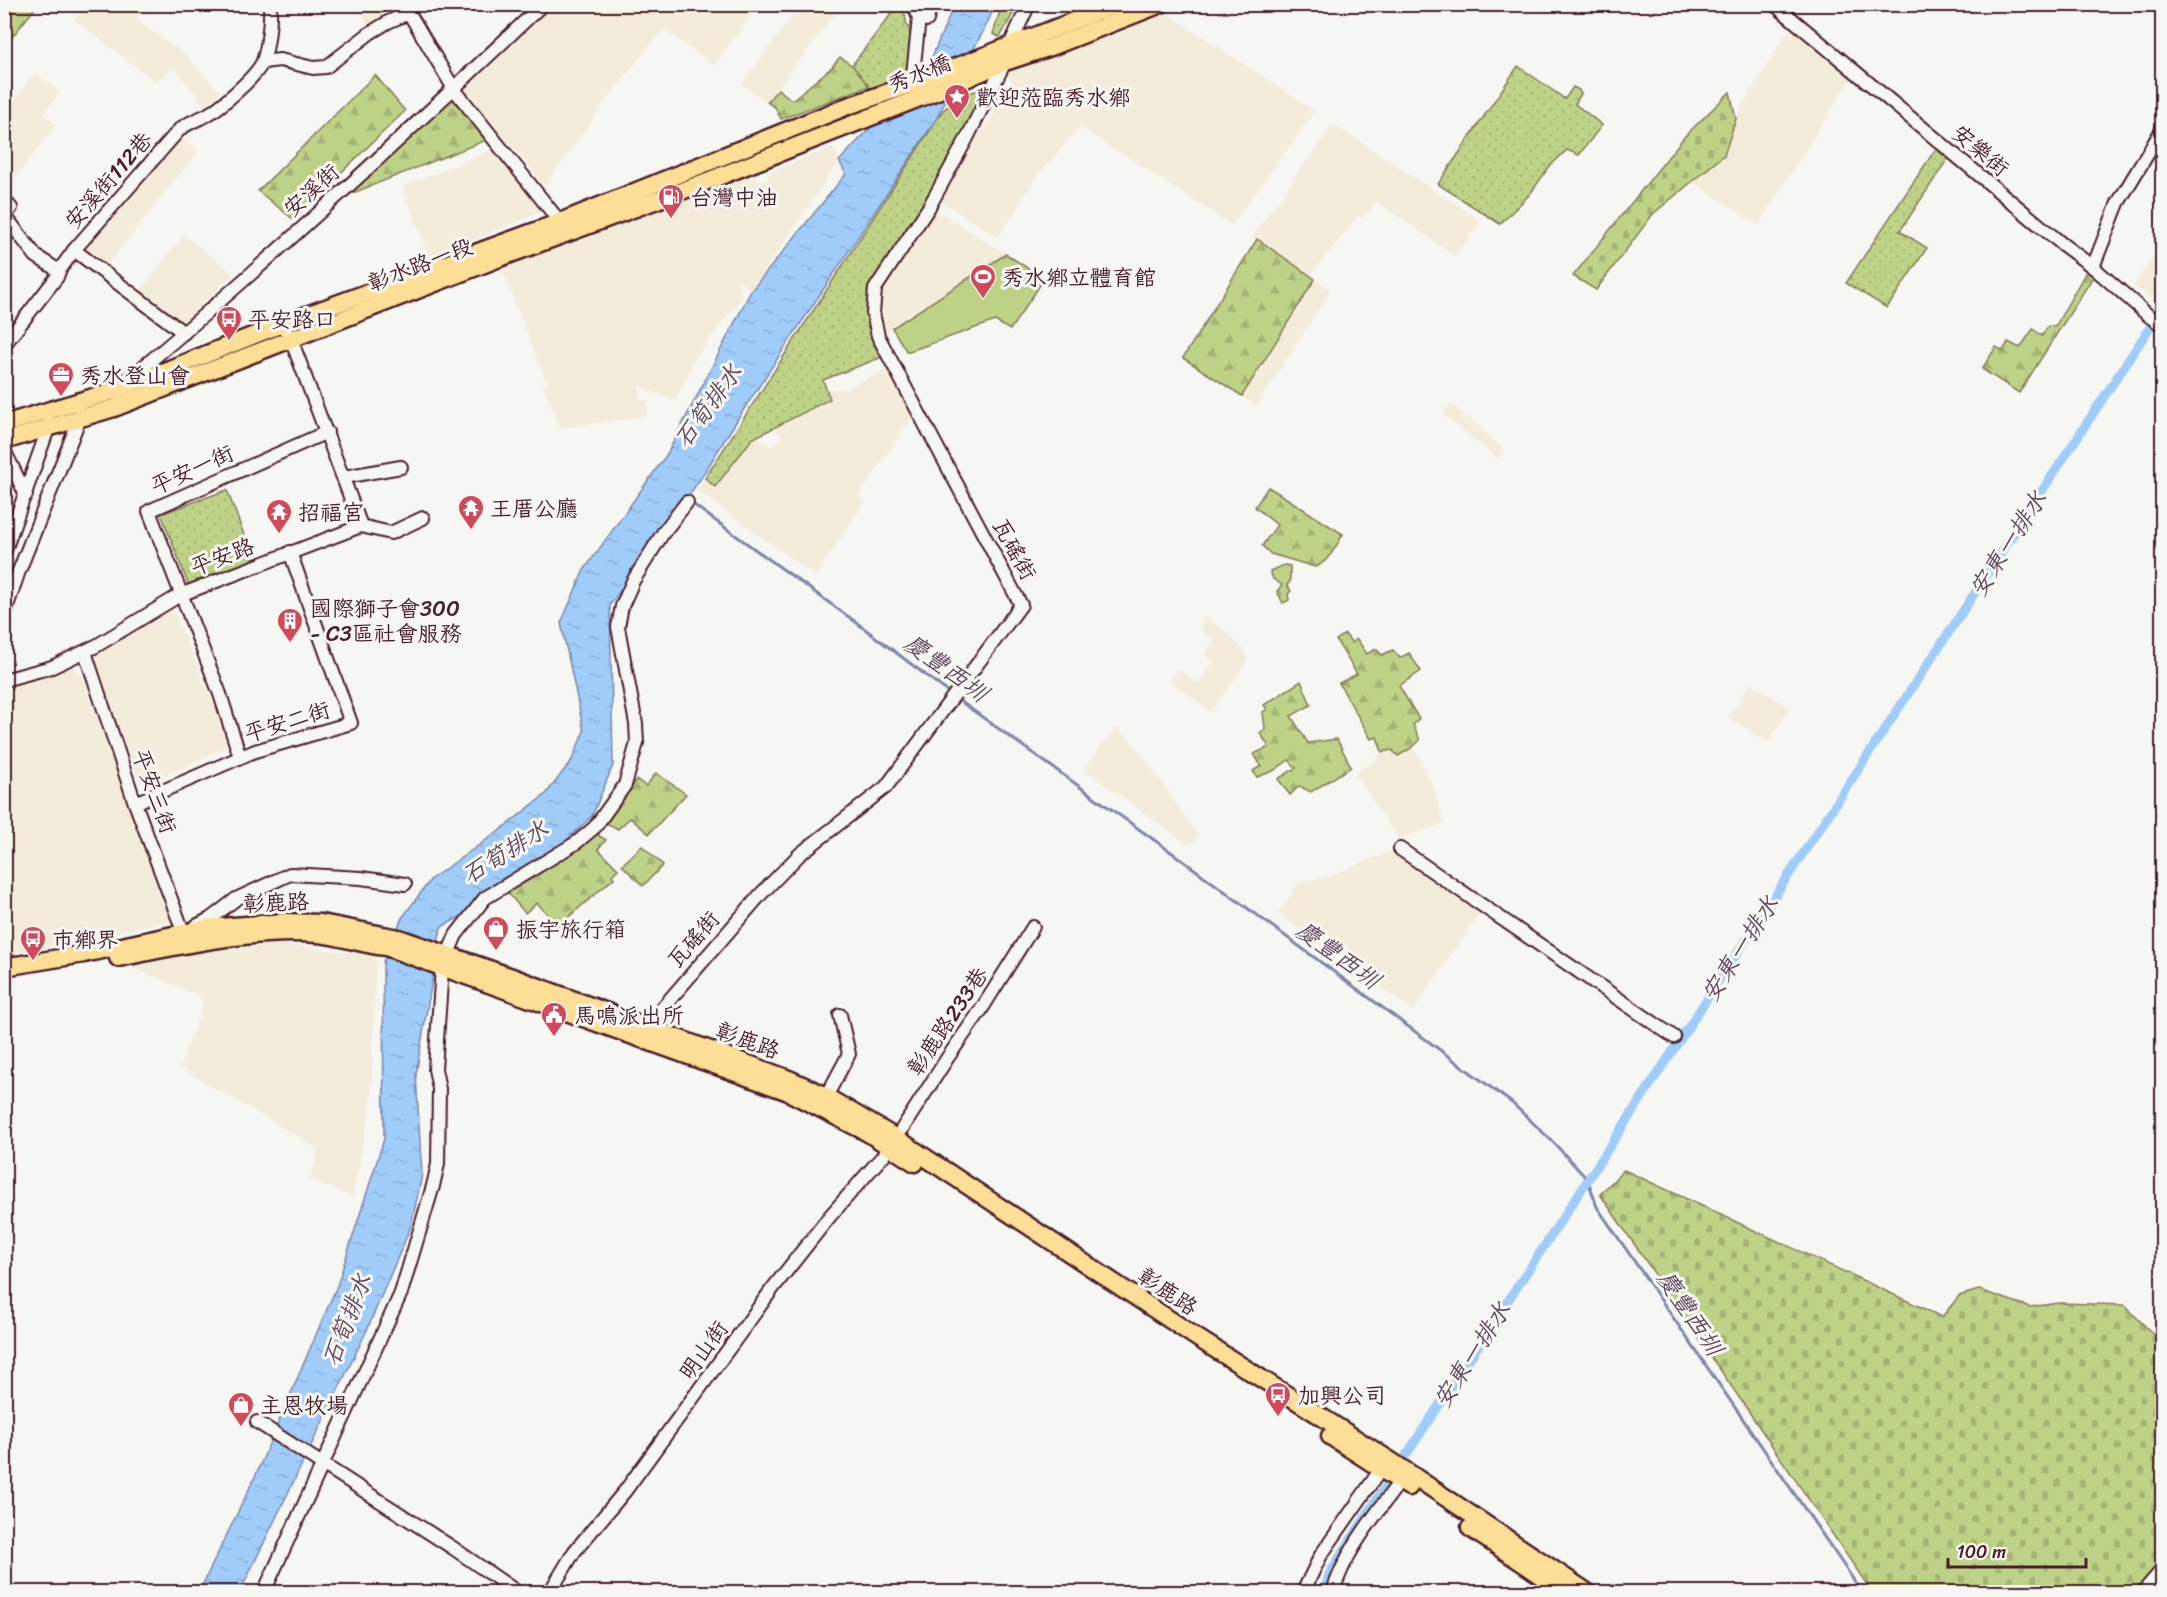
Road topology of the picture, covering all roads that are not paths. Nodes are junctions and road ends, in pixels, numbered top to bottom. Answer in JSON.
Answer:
{"nodes":[{"id":1,"x":270,"y":4,"type":"edge"},
{"id":2,"x":543,"y":4,"type":"edge"},
{"id":3,"x":913,"y":4,"type":"edge"},
{"id":4,"x":931,"y":4,"type":"edge"},
{"id":5,"x":1029,"y":4,"type":"edge"},
{"id":6,"x":1117,"y":4,"type":"edge"},
{"id":7,"x":1161,"y":4,"type":"edge"},
{"id":8,"x":1774,"y":4,"type":"edge"},
{"id":9,"x":409,"y":9,"type":"edge"},
{"id":10,"x":919,"y":18,"type":"junction"},
{"id":11,"x":1007,"y":55,"type":"junction"},
{"id":12,"x":263,"y":62,"type":"junction"},
{"id":13,"x":912,"y":84,"type":"junction"},
{"id":14,"x":454,"y":89,"type":"junction"},
{"id":15,"x":845,"y":107,"type":"joint"},
{"id":16,"x":850,"y":124,"type":"joint"},
{"id":17,"x":2163,"y":130,"type":"edge"},
{"id":18,"x":4,"y":200,"type":"edge"},
{"id":19,"x":562,"y":229,"type":"junction"},
{"id":20,"x":74,"y":250,"type":"junction"},
{"id":21,"x":2093,"y":267,"type":"junction"},
{"id":22,"x":59,"y":271,"type":"junction"},
{"id":23,"x":282,"y":324,"type":"junction"},
{"id":24,"x":2163,"y":325,"type":"edge"},
{"id":25,"x":184,"y":333,"type":"junction"},
{"id":26,"x":291,"y":339,"type":"junction"},
{"id":27,"x":4,"y":345,"type":"edge"},
{"id":28,"x":117,"y":390,"type":"junction"},
{"id":29,"x":86,"y":398,"type":"junction"},
{"id":30,"x":55,"y":408,"type":"junction"},
{"id":31,"x":114,"y":408,"type":"junction"},
{"id":32,"x":80,"y":417,"type":"junction"},
{"id":33,"x":4,"y":424,"type":"edge"},
{"id":34,"x":48,"y":426,"type":"junction"},
{"id":35,"x":327,"y":432,"type":"junction"},
{"id":36,"x":4,"y":441,"type":"edge"},
{"id":37,"x":4,"y":450,"type":"edge"},
{"id":38,"x":401,"y":467,"type":"dead end"},
{"id":39,"x":344,"y":477,"type":"junction"},
{"id":40,"x":26,"y":495,"type":"junction"},
{"id":41,"x":687,"y":502,"type":"dead end"},
{"id":42,"x":423,"y":518,"type":"dead end"},
{"id":43,"x":361,"y":526,"type":"junction"},
{"id":44,"x":290,"y":552,"type":"junction"},
{"id":45,"x":4,"y":553,"type":"edge"},
{"id":46,"x":180,"y":595,"type":"junction"},
{"id":47,"x":4,"y":615,"type":"edge"},
{"id":48,"x":85,"y":652,"type":"junction"},
{"id":49,"x":4,"y":680,"type":"edge"},
{"id":50,"x":240,"y":757,"type":"junction"},
{"id":51,"x":135,"y":803,"type":"junction"},
{"id":52,"x":1400,"y":849,"type":"dead end"},
{"id":53,"x":405,"y":884,"type":"dead end"},
{"id":54,"x":1033,"y":927,"type":"dead end"},
{"id":55,"x":186,"y":938,"type":"junction"},
{"id":56,"x":442,"y":961,"type":"junction"},
{"id":57,"x":4,"y":967,"type":"edge"},
{"id":58,"x":4,"y":977,"type":"edge"},
{"id":59,"x":840,"y":1015,"type":"dead end"},
{"id":60,"x":646,"y":1027,"type":"junction"},
{"id":61,"x":616,"y":1030,"type":"junction"},
{"id":62,"x":1674,"y":1037,"type":"dead end"},
{"id":63,"x":787,"y":1085,"type":"junction"},
{"id":64,"x":826,"y":1097,"type":"junction"},
{"id":65,"x":893,"y":1143,"type":"junction"},
{"id":66,"x":257,"y":1422,"type":"dead end"},
{"id":67,"x":1385,"y":1464,"type":"junction"},
{"id":68,"x":322,"y":1465,"type":"junction"},
{"id":69,"x":1403,"y":1476,"type":"junction"},
{"id":70,"x":2163,"y":1570,"type":"edge"},
{"id":71,"x":1575,"y":1591,"type":"edge"},
{"id":72,"x":264,"y":1593,"type":"edge"},
{"id":73,"x":517,"y":1593,"type":"edge"},
{"id":74,"x":550,"y":1593,"type":"edge"},
{"id":75,"x":1303,"y":1593,"type":"edge"},
{"id":76,"x":1333,"y":1593,"type":"edge"},
{"id":77,"x":2143,"y":1593,"type":"edge"}],
"edges":[{"from":1,"to":12,"type":"street"},
{"from":2,"to":14,"type":"street","name":"安溪街"},
{"from":3,"to":10,"type":"street"},
{"from":4,"to":10,"type":"street"},
{"from":5,"to":11,"type":"street"},
{"from":6,"to":11,"type":"main road"},
{"from":7,"to":11,"type":"main road"},
{"from":8,"to":21,"type":"street","name":"安樂街"},
{"from":9,"to":12,"type":"street"},
{"from":9,"to":14,"type":"street"},
{"from":10,"to":13,"type":"street"},
{"from":11,"to":13,"type":"main road","name":"秀水橋"},
{"from":11,"to":16,"type":"main road","name":"秀水橋"},
{"from":11,"to":60,"type":"street","name":"瓦磘街"},
{"from":12,"to":20,"type":"street","name":"安溪街112巷"},
{"from":13,"to":15,"type":"main road","name":"秀水橋"},
{"from":14,"to":19,"type":"street"},
{"from":14,"to":25,"type":"street","name":"安溪街"},
{"from":15,"to":19,"type":"main road","name":"彰水路一段"},
{"from":16,"to":19,"type":"main road","name":"彰水路一段"},
{"from":17,"to":21,"type":"street"},
{"from":18,"to":22,"type":"street"},
{"from":19,"to":23,"type":"main road","name":"彰水路一段"},
{"from":19,"to":26,"type":"main road","name":"彰水路一段"},
{"from":20,"to":22,"type":"street","name":"安溪街112巷"},
{"from":20,"to":25,"type":"street"},
{"from":21,"to":24,"type":"street","name":"安樂街"},
{"from":22,"to":27,"type":"street","name":"安溪街112巷"},
{"from":23,"to":26,"type":"street"},
{"from":23,"to":28,"type":"main road","name":"彰水路一段"},
{"from":25,"to":28,"type":"street","name":"安溪街"},
{"from":26,"to":31,"type":"main road","name":"彰水路一段"},
{"from":26,"to":35,"type":"street"},
{"from":28,"to":29,"type":"main road","name":"彰水路一段"},
{"from":28,"to":31,"type":"street"},
{"from":29,"to":30,"type":"main road","name":"彰水路一段"},
{"from":29,"to":32,"type":"street"},
{"from":30,"to":33,"type":"main road","name":"彰水路一段"},
{"from":30,"to":34,"type":"street"},
{"from":31,"to":32,"type":"main road","name":"彰水路一段"},
{"from":32,"to":34,"type":"main road","name":"彰水路一段"},
{"from":32,"to":47,"type":"street"},
{"from":34,"to":36,"type":"main road","name":"彰水路一段"},
{"from":34,"to":40,"type":"street"},
{"from":35,"to":39,"type":"street"},
{"from":35,"to":46,"type":"street","name":"平安一街"},
{"from":37,"to":40,"type":"street"},
{"from":38,"to":39,"type":"street"},
{"from":39,"to":43,"type":"street"},
{"from":40,"to":45,"type":"street"},
{"from":41,"to":56,"type":"street"},
{"from":42,"to":43,"type":"street"},
{"from":43,"to":44,"type":"street","name":"平安路"},
{"from":44,"to":46,"type":"street","name":"平安路"},
{"from":44,"to":50,"type":"street","name":"平安二街"},
{"from":46,"to":48,"type":"street","name":"平安路"},
{"from":46,"to":50,"type":"street","name":"平安一街"},
{"from":48,"to":49,"type":"street","name":"平安路"},
{"from":48,"to":51,"type":"street","name":"平安三街"},
{"from":50,"to":51,"type":"street","name":"平安二街"},
{"from":51,"to":55,"type":"street","name":"平安三街"},
{"from":52,"to":62,"type":"street"},
{"from":53,"to":55,"type":"street"},
{"from":54,"to":65,"type":"street","name":"彰鹿路233巷"},
{"from":55,"to":56,"type":"main road","name":"彰鹿路"},
{"from":55,"to":57,"type":"main road","name":"彰鹿路"},
{"from":55,"to":58,"type":"main road","name":"彰鹿路"},
{"from":56,"to":60,"type":"main road","name":"彰鹿路"},
{"from":56,"to":61,"type":"main road","name":"彰鹿路"},
{"from":56,"to":68,"type":"street"},
{"from":59,"to":64,"type":"street"},
{"from":60,"to":61,"type":"street"},
{"from":60,"to":63,"type":"main road","name":"彰鹿路"},
{"from":61,"to":63,"type":"main road","name":"彰鹿路"},
{"from":63,"to":64,"type":"main road","name":"彰鹿路"},
{"from":63,"to":65,"type":"main road","name":"彰鹿路"},
{"from":64,"to":65,"type":"main road","name":"彰鹿路"},
{"from":65,"to":67,"type":"main road","name":"彰鹿路"},
{"from":65,"to":74,"type":"street","name":"明山街"},
{"from":66,"to":68,"type":"street"},
{"from":67,"to":69,"type":"main road","name":"彰鹿路"},
{"from":67,"to":75,"type":"street"},
{"from":68,"to":72,"type":"street"},
{"from":68,"to":73,"type":"street"},
{"from":69,"to":71,"type":"main road"},
{"from":69,"to":76,"type":"street"},
{"from":70,"to":77,"type":"street"}]}
